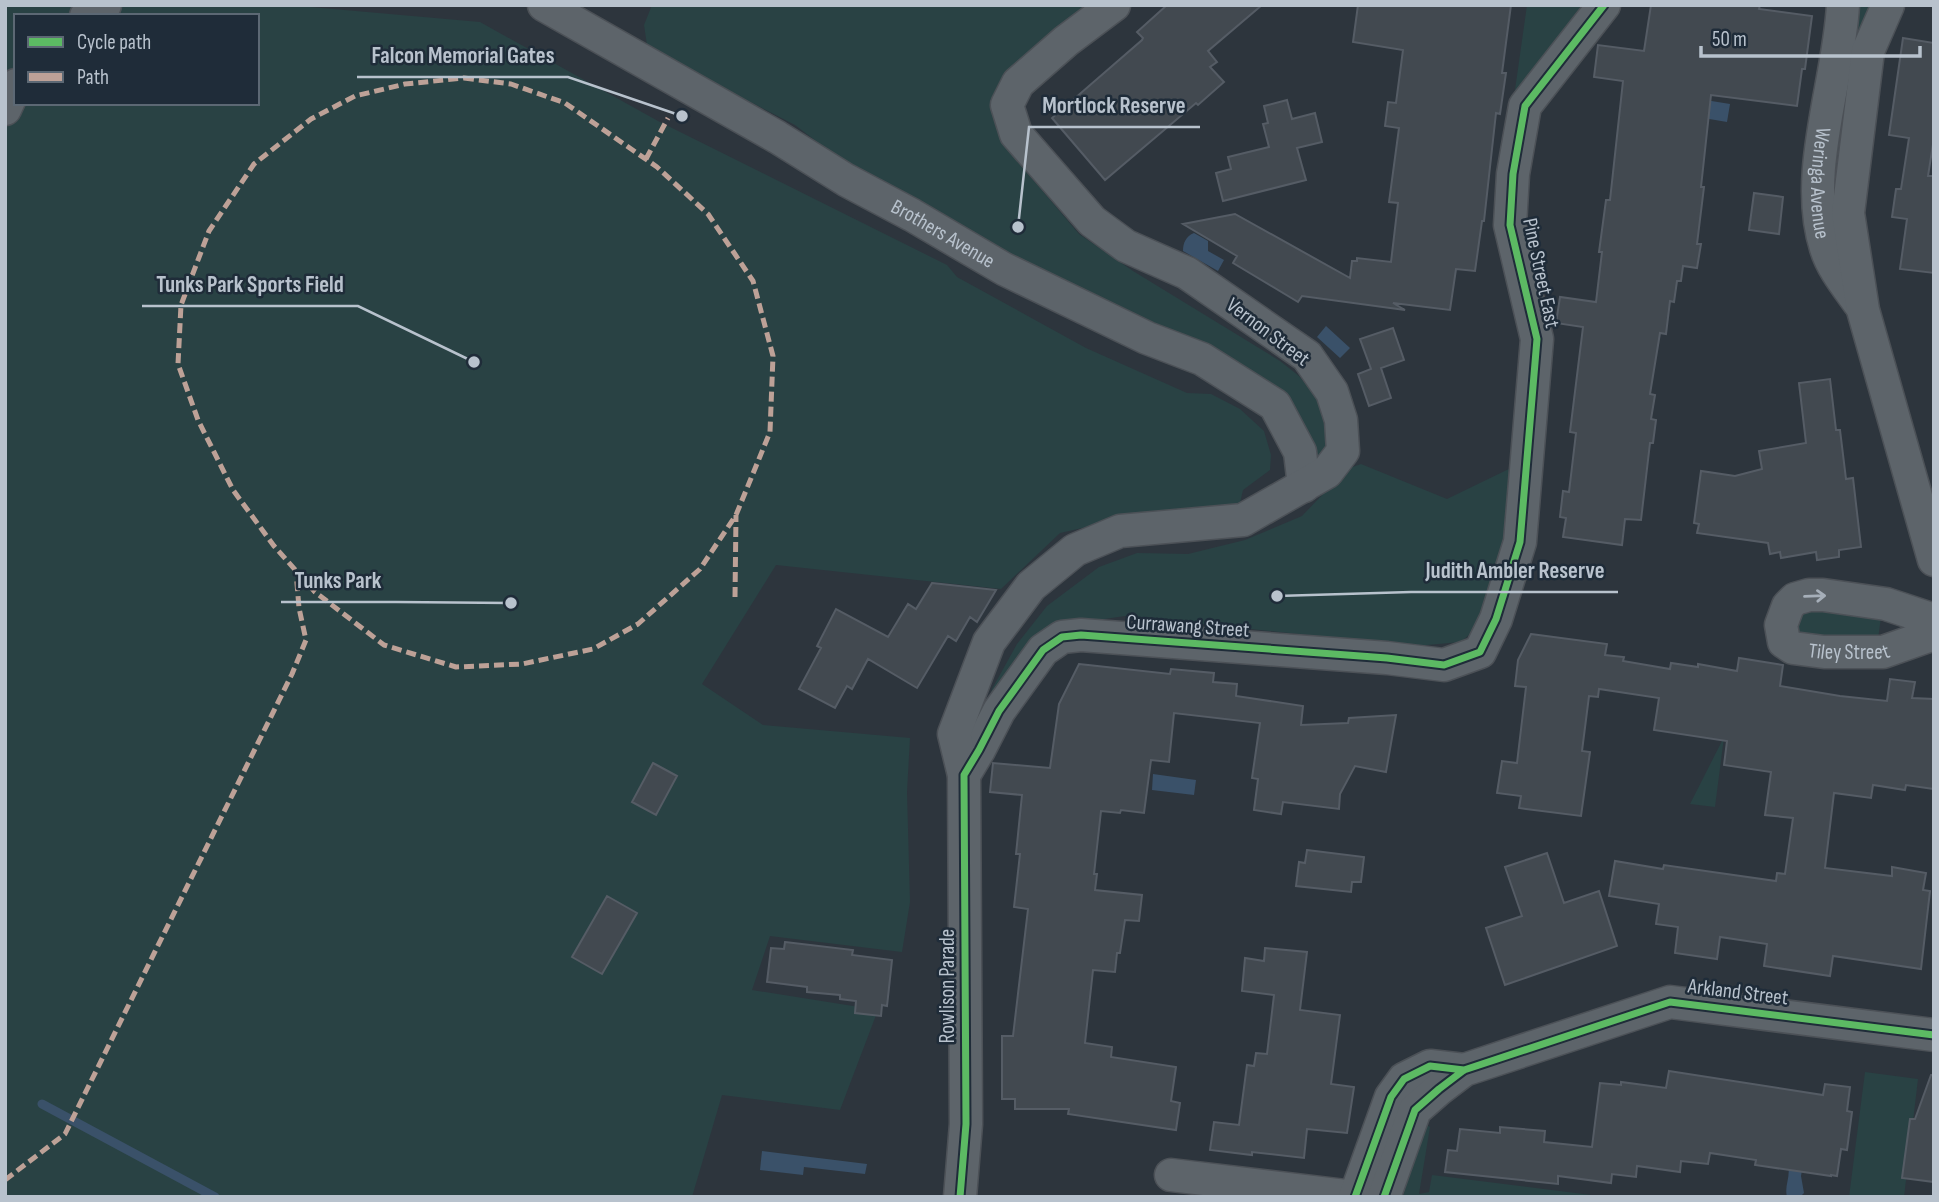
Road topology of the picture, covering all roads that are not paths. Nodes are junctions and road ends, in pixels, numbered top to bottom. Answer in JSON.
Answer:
{"nodes":[{"id":1,"x":105,"y":5,"type":"edge"},
{"id":2,"x":544,"y":5,"type":"edge"},
{"id":3,"x":1114,"y":5,"type":"edge"},
{"id":4,"x":1604,"y":5,"type":"edge"},
{"id":5,"x":1843,"y":5,"type":"edge"},
{"id":6,"x":1888,"y":5,"type":"edge"},
{"id":7,"x":89,"y":14,"type":"edge"},
{"id":8,"x":14,"y":89,"type":"edge"},
{"id":9,"x":5,"y":109,"type":"edge"},
{"id":10,"x":1863,"y":310,"type":"junction"},
{"id":11,"x":1304,"y":486,"type":"junction"},
{"id":12,"x":1934,"y":559,"type":"edge"},
{"id":13,"x":1934,"y":620,"type":"edge"},
{"id":14,"x":1934,"y":634,"type":"edge"},
{"id":15,"x":1480,"y":652,"type":"joint"},
{"id":16,"x":964,"y":775,"type":"junction"},
{"id":17,"x":1934,"y":1035,"type":"edge"},
{"id":18,"x":1464,"y":1070,"type":"junction"},
{"id":19,"x":1171,"y":1175,"type":"dead end"},
{"id":20,"x":960,"y":1197,"type":"edge"},
{"id":21,"x":1354,"y":1197,"type":"edge"},
{"id":22,"x":1384,"y":1197,"type":"edge"}],
"edges":[{"from":1,"to":7,"type":"street"},
{"from":2,"to":11,"type":"street","name":"Brothers Avenue"},
{"from":3,"to":11,"type":"street","name":"Vernon Street"},
{"from":4,"to":15,"type":"street","name":"Pine Street East"},
{"from":5,"to":10,"type":"street","name":"Weringa Avenue"},
{"from":6,"to":10,"type":"street","name":"Weringa Avenue"},
{"from":8,"to":9,"type":"street"},
{"from":10,"to":12,"type":"street","name":"Weringa Avenue"},
{"from":11,"to":16,"type":"street","name":"Vernon Street"},
{"from":14,"to":13,"type":"street","name":"Tiley Street","one_way":true},
{"from":15,"to":16,"type":"street","name":"Currawang Street"},
{"from":16,"to":20,"type":"street","name":"Rowlison Parade"},
{"from":17,"to":18,"type":"street","name":"Arkland Street"},
{"from":18,"to":21,"type":"street"},
{"from":18,"to":22,"type":"street"},
{"from":19,"to":21,"type":"street"}]}
